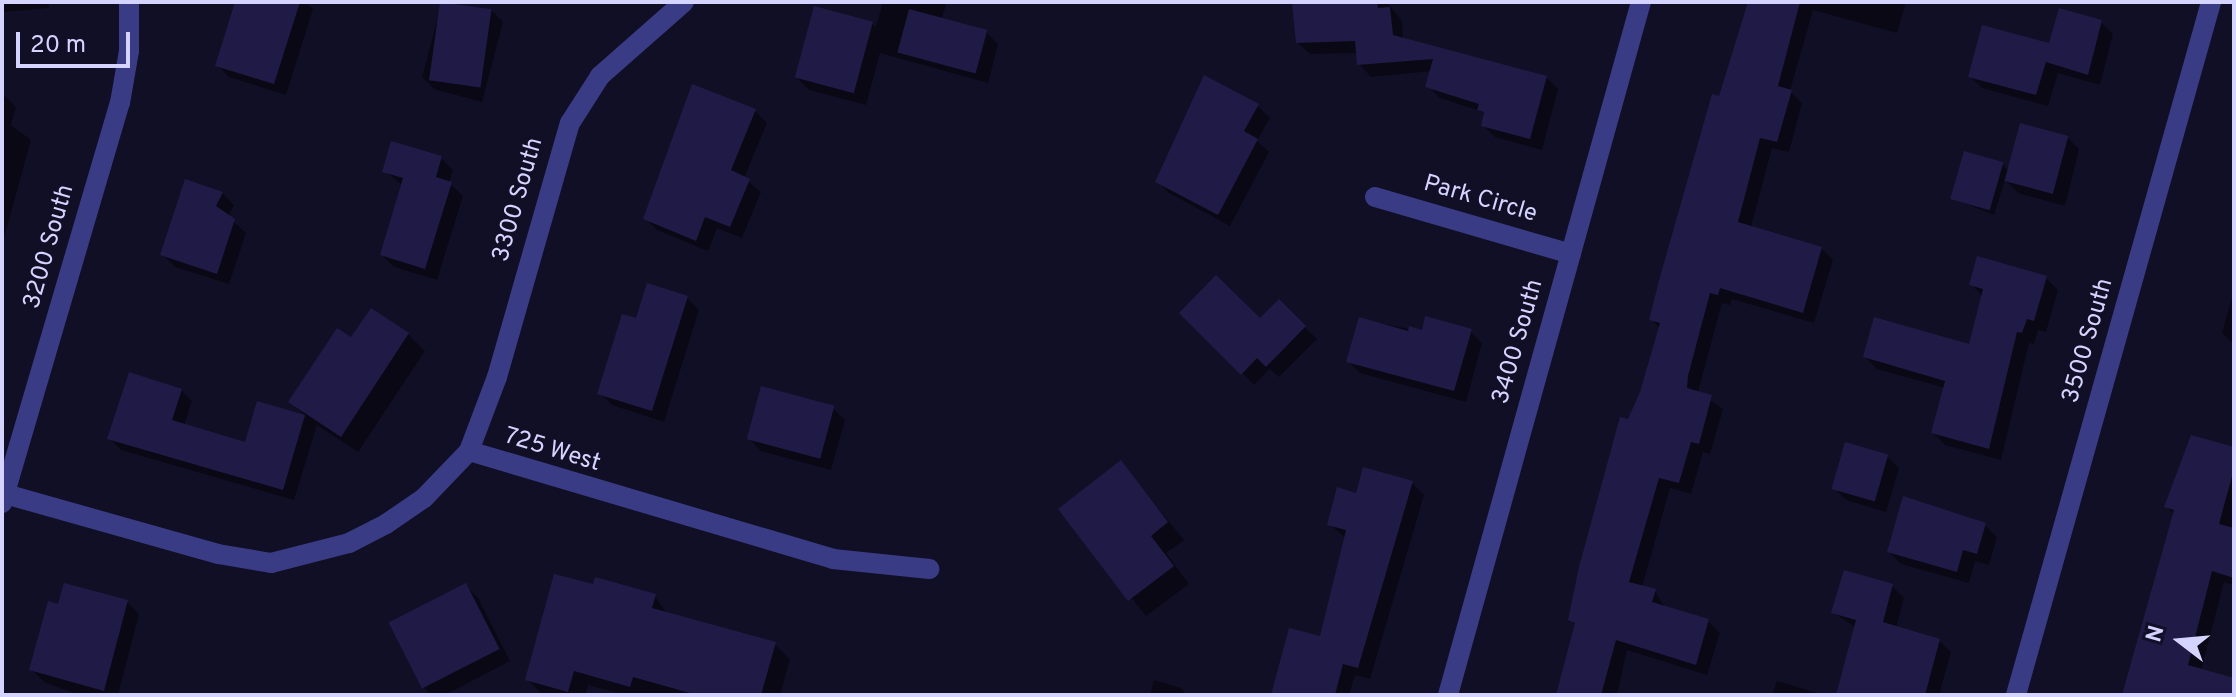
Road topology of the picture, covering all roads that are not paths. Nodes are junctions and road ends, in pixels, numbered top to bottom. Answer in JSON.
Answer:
{"nodes":[{"id":1,"x":129,"y":2,"type":"edge"},
{"id":2,"x":684,"y":2,"type":"edge"},
{"id":3,"x":1641,"y":2,"type":"edge"},
{"id":4,"x":2211,"y":2,"type":"edge"},
{"id":5,"x":1375,"y":197,"type":"dead end"},
{"id":6,"x":1571,"y":254,"type":"junction"},
{"id":7,"x":469,"y":451,"type":"junction"},
{"id":8,"x":3,"y":498,"type":"edge"},
{"id":9,"x":929,"y":569,"type":"dead end"},
{"id":10,"x":1448,"y":695,"type":"edge"},
{"id":11,"x":2016,"y":695,"type":"edge"}],
"edges":[{"from":1,"to":8,"type":"street","name":"3200 South"},
{"from":2,"to":7,"type":"street","name":"3300 South"},
{"from":3,"to":6,"type":"street","name":"3400 South"},
{"from":4,"to":11,"type":"street","name":"3500 South"},
{"from":5,"to":6,"type":"street","name":"Park Circle"},
{"from":6,"to":10,"type":"street","name":"3400 South"},
{"from":7,"to":8,"type":"street","name":"725 West"},
{"from":7,"to":9,"type":"street","name":"725 West"}]}
